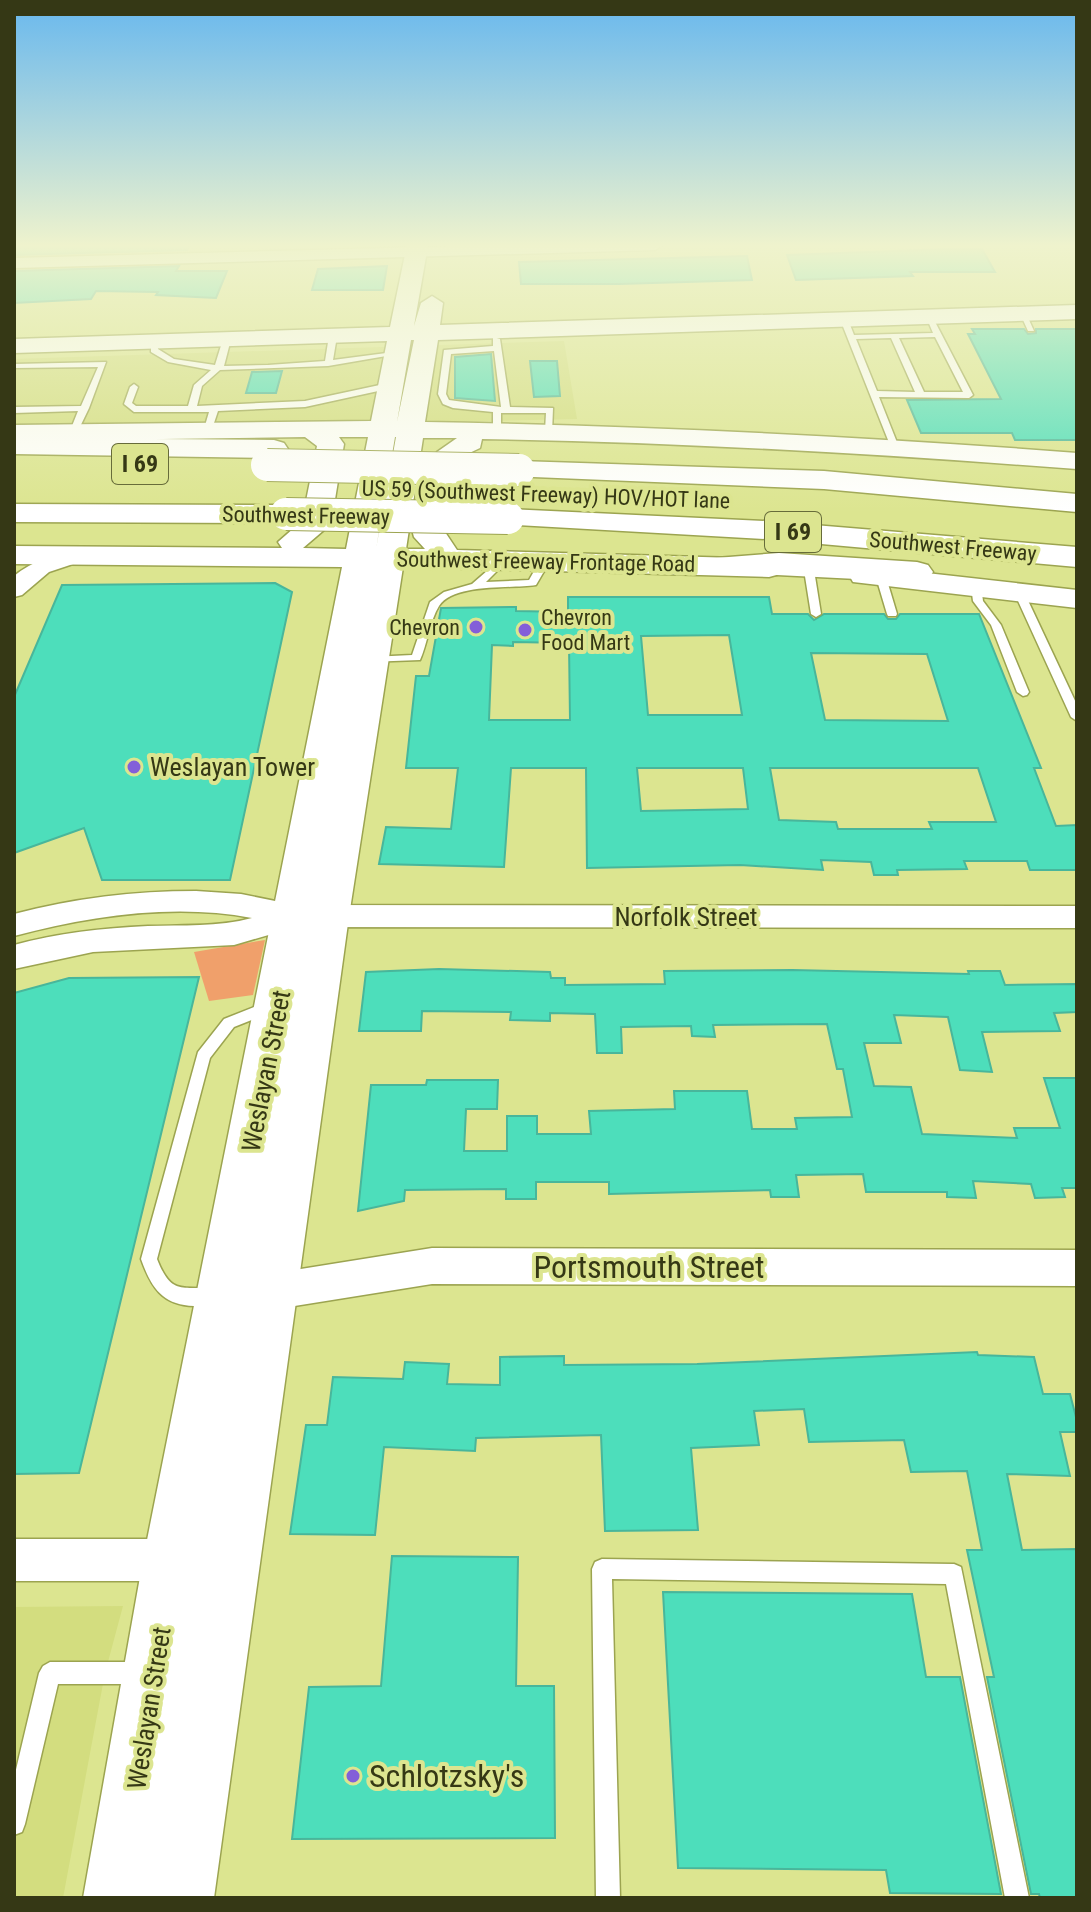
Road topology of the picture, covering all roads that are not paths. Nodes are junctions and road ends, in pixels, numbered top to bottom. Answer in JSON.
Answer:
{"nodes":[{"id":1,"x":398,"y":334,"type":"edge"},
{"id":2,"x":424,"y":334,"type":"edge"},
{"id":3,"x":427,"y":334,"type":"edge"},
{"id":4,"x":441,"y":334,"type":"edge"},
{"id":5,"x":649,"y":334,"type":"edge"},
{"id":6,"x":852,"y":334,"type":"edge"},
{"id":7,"x":884,"y":334,"type":"edge"},
{"id":8,"x":901,"y":334,"type":"edge"},
{"id":9,"x":937,"y":334,"type":"edge"},
{"id":10,"x":333,"y":336,"type":"junction"},
{"id":11,"x":894,"y":336,"type":"junction"},
{"id":12,"x":227,"y":339,"type":"junction"},
{"id":13,"x":496,"y":339,"type":"junction"},
{"id":14,"x":154,"y":341,"type":"junction"},
{"id":15,"x":396,"y":344,"type":"junction"},
{"id":16,"x":14,"y":346,"type":"edge"},
{"id":17,"x":328,"y":364,"type":"junction"},
{"id":18,"x":434,"y":365,"type":"junction"},
{"id":19,"x":14,"y":366,"type":"edge"},
{"id":20,"x":219,"y":367,"type":"junction"},
{"id":21,"x":389,"y":386,"type":"junction"},
{"id":22,"x":134,"y":387,"type":"dead end"},
{"id":23,"x":877,"y":394,"type":"junction"},
{"id":24,"x":426,"y":395,"type":"junction"},
{"id":25,"x":921,"y":395,"type":"junction"},
{"id":26,"x":14,"y":410,"type":"edge"},
{"id":27,"x":205,"y":416,"type":"junction"},
{"id":28,"x":301,"y":416,"type":"junction"},
{"id":29,"x":500,"y":416,"type":"junction"},
{"id":30,"x":79,"y":419,"type":"junction"},
{"id":31,"x":381,"y":428,"type":"junction"},
{"id":32,"x":413,"y":428,"type":"junction"},
{"id":33,"x":14,"y":433,"type":"edge"},
{"id":34,"x":894,"y":445,"type":"junction"},
{"id":35,"x":14,"y":446,"type":"edge"},
{"id":36,"x":1077,"y":461,"type":"edge"},
{"id":37,"x":14,"y":465,"type":"edge"},
{"id":38,"x":260,"y":479,"type":"junction"},
{"id":39,"x":515,"y":484,"type":"junction"},
{"id":40,"x":116,"y":485,"type":"dead end"},
{"id":41,"x":14,"y":487,"type":"edge"},
{"id":42,"x":1077,"y":503,"type":"edge"},
{"id":43,"x":14,"y":513,"type":"edge"},
{"id":44,"x":170,"y":513,"type":"junction"},
{"id":45,"x":14,"y":528,"type":"edge"},
{"id":46,"x":1077,"y":529,"type":"edge"},
{"id":47,"x":14,"y":555,"type":"edge"},
{"id":48,"x":77,"y":555,"type":"junction"},
{"id":49,"x":263,"y":557,"type":"junction"},
{"id":50,"x":375,"y":557,"type":"junction"},
{"id":51,"x":1077,"y":557,"type":"edge"},
{"id":52,"x":211,"y":558,"type":"junction"},
{"id":53,"x":497,"y":559,"type":"junction"},
{"id":54,"x":545,"y":561,"type":"junction"},
{"id":55,"x":727,"y":565,"type":"junction"},
{"id":56,"x":809,"y":570,"type":"junction"},
{"id":57,"x":881,"y":577,"type":"junction"},
{"id":58,"x":15,"y":585,"type":"edge"},
{"id":59,"x":476,"y":586,"type":"junction"},
{"id":60,"x":976,"y":586,"type":"junction"},
{"id":61,"x":1077,"y":587,"type":"edge"},
{"id":62,"x":1019,"y":592,"type":"junction"},
{"id":63,"x":1077,"y":599,"type":"edge"},
{"id":64,"x":816,"y":614,"type":"dead end"},
{"id":65,"x":892,"y":614,"type":"dead end"},
{"id":66,"x":360,"y":642,"type":"junction"},
{"id":67,"x":1023,"y":692,"type":"dead end"},
{"id":68,"x":1077,"y":717,"type":"edge"},
{"id":69,"x":312,"y":916,"type":"junction"},
{"id":70,"x":1077,"y":917,"type":"edge"},
{"id":71,"x":14,"y":925,"type":"edge"},
{"id":72,"x":14,"y":957,"type":"edge"},
{"id":73,"x":279,"y":1004,"type":"junction"},
{"id":74,"x":1077,"y":1268,"type":"edge"},
{"id":75,"x":248,"y":1295,"type":"junction"},
{"id":76,"x":14,"y":1560,"type":"edge"},
{"id":77,"x":173,"y":1560,"type":"junction"},
{"id":78,"x":154,"y":1673,"type":"junction"},
{"id":79,"x":14,"y":1824,"type":"edge"},
{"id":80,"x":118,"y":1898,"type":"edge"},
{"id":81,"x":179,"y":1898,"type":"edge"},
{"id":82,"x":608,"y":1898,"type":"edge"},
{"id":83,"x":1017,"y":1898,"type":"edge"}],
"edges":[{"from":1,"to":15,"type":"main road","name":"Weslayan Street"},
{"from":2,"to":15,"type":"main road"},
{"from":3,"to":18,"type":"main road","name":"Weslayan Street"},
{"from":4,"to":13,"type":"main road"},
{"from":5,"to":13,"type":"main road"},
{"from":6,"to":23,"type":"lane"},
{"from":7,"to":11,"type":"lane"},
{"from":8,"to":11,"type":"lane"},
{"from":9,"to":25,"type":"lane"},
{"from":10,"to":12,"type":"main road"},
{"from":10,"to":15,"type":"main road"},
{"from":10,"to":17,"type":"lane"},
{"from":11,"to":25,"type":"lane"},
{"from":12,"to":14,"type":"main road"},
{"from":12,"to":20,"type":"lane"},
{"from":13,"to":18,"type":"lane"},
{"from":13,"to":29,"type":"lane"},
{"from":14,"to":16,"type":"main road"},
{"from":14,"to":20,"type":"lane"},
{"from":15,"to":17,"type":"lane"},
{"from":15,"to":21,"type":"main road","name":"Weslayan Street"},
{"from":17,"to":20,"type":"lane"},
{"from":18,"to":24,"type":"main road","name":"Weslayan Street"},
{"from":19,"to":30,"type":"lane"},
{"from":20,"to":27,"type":"lane"},
{"from":21,"to":28,"type":"main road"},
{"from":21,"to":31,"type":"main road","name":"Weslayan Street"},
{"from":22,"to":27,"type":"lane"},
{"from":23,"to":25,"type":"lane"},
{"from":23,"to":34,"type":"lane"},
{"from":24,"to":29,"type":"main road"},
{"from":24,"to":32,"type":"main road","name":"Weslayan Street"},
{"from":26,"to":30,"type":"lane"},
{"from":27,"to":28,"type":"main road"},
{"from":27,"to":30,"type":"main road"},
{"from":28,"to":31,"type":"main road"},
{"from":28,"to":49,"type":"main road"},
{"from":29,"to":32,"type":"main road"},
{"from":29,"to":34,"type":"main road"},
{"from":29,"to":53,"type":"main road"},
{"from":30,"to":33,"type":"main road"},
{"from":31,"to":32,"type":"main road"},
{"from":31,"to":50,"type":"main road","name":"Weslayan Street"},
{"from":32,"to":50,"type":"main road","name":"Weslayan Street"},
{"from":34,"to":36,"type":"main road"},
{"from":35,"to":38,"type":"highway"},
{"from":37,"to":38,"type":"highway","name":"Southwest Freeway","number":"I 69"},
{"from":38,"to":39,"type":"highway","name":"Southwest Freeway","number":"I 69","bridge":true},
{"from":38,"to":39,"type":"highway","name":"Southwest Freeway","number":"I 69","bridge":true},
{"from":38,"to":44,"type":"highway","name":"Southwest Freeway","number":"I 69"},
{"from":39,"to":42,"type":"highway","name":"Southwest Freeway","number":"I 69"},
{"from":39,"to":46,"type":"highway","name":"US 59 (Southwest Freeway) HOV/HOT lane"},
{"from":39,"to":51,"type":"highway","name":"Southwest Freeway","number":"I 69"},
{"from":40,"to":41,"type":"highway"},
{"from":43,"to":44,"type":"highway","name":"Southwest Freeway","number":"I 69"},
{"from":44,"to":45,"type":"highway"},
{"from":47,"to":48,"type":"main road","name":"Southwest Freeway Frontage Road"},
{"from":48,"to":52,"type":"main road","name":"Southwest Freeway Frontage Road"},
{"from":48,"to":58,"type":"street"},
{"from":49,"to":50,"type":"main road","name":"Southwest Freeway Frontage Road"},
{"from":49,"to":52,"type":"main road","name":"Southwest Freeway Frontage Road"},
{"from":50,"to":53,"type":"main road","name":"Southwest Freeway Frontage Road"},
{"from":50,"to":66,"type":"main road","name":"Weslayan Street"},
{"from":52,"to":66,"type":"main road"},
{"from":53,"to":54,"type":"main road","name":"Southwest Freeway Frontage Road"},
{"from":53,"to":59,"type":"lane"},
{"from":53,"to":66,"type":"main road"},
{"from":54,"to":55,"type":"main road","name":"Southwest Freeway Frontage Road"},
{"from":54,"to":59,"type":"lane"},
{"from":55,"to":56,"type":"main road","name":"Southwest Freeway Frontage Road"},
{"from":55,"to":61,"type":"highway"},
{"from":56,"to":57,"type":"main road","name":"Southwest Freeway Frontage Road"},
{"from":56,"to":64,"type":"lane"},
{"from":57,"to":60,"type":"main road","name":"Southwest Freeway Frontage Road"},
{"from":57,"to":65,"type":"lane"},
{"from":59,"to":66,"type":"lane"},
{"from":60,"to":62,"type":"main road","name":"Southwest Freeway Frontage Road"},
{"from":60,"to":67,"type":"lane"},
{"from":62,"to":63,"type":"main road","name":"Southwest Freeway Frontage Road"},
{"from":62,"to":68,"type":"lane"},
{"from":66,"to":69,"type":"main road","name":"Weslayan Street"},
{"from":69,"to":70,"type":"street","name":"Norfolk Street"},
{"from":69,"to":71,"type":"street","name":"Norfolk Street"},
{"from":69,"to":72,"type":"street","name":"Norfolk Street"},
{"from":69,"to":73,"type":"main road","name":"Weslayan Street"},
{"from":69,"to":75,"type":"main road","name":"Weslayan Street"},
{"from":73,"to":75,"type":"main road","name":"Weslayan Street"},
{"from":73,"to":75,"type":"lane"},
{"from":74,"to":75,"type":"street","name":"Portsmouth Street"},
{"from":75,"to":77,"type":"main road","name":"Weslayan Street"},
{"from":75,"to":81,"type":"main road","name":"Weslayan Street"},
{"from":76,"to":77,"type":"street"},
{"from":77,"to":78,"type":"main road","name":"Weslayan Street"},
{"from":78,"to":79,"type":"lane"},
{"from":78,"to":80,"type":"main road","name":"Weslayan Street"},
{"from":82,"to":83,"type":"lane"}]}
